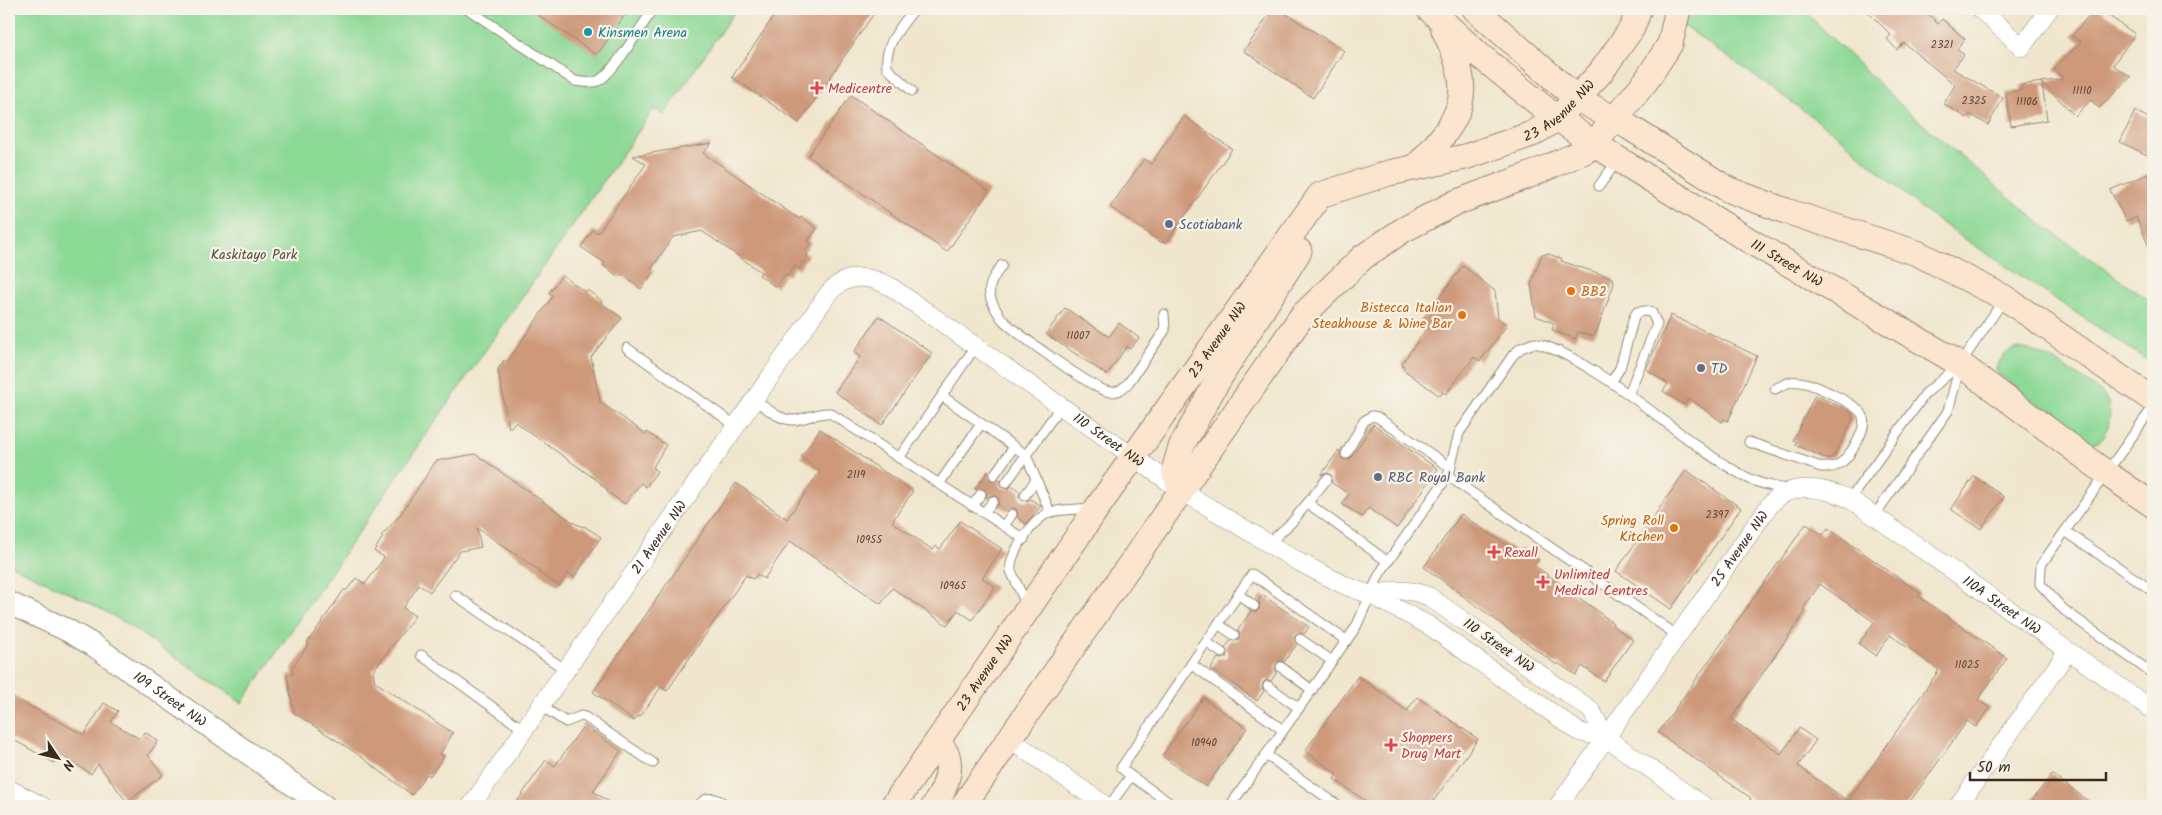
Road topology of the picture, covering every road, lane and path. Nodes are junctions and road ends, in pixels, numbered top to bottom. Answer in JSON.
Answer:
{"nodes":[{"id":1,"x":468,"y":9,"type":"edge"},
{"id":2,"x":653,"y":9,"type":"edge"},
{"id":3,"x":914,"y":9,"type":"edge"},
{"id":4,"x":1475,"y":9,"type":"edge"},
{"id":5,"x":1639,"y":9,"type":"edge"},
{"id":6,"x":1678,"y":9,"type":"edge"},
{"id":7,"x":1980,"y":9,"type":"edge"},
{"id":8,"x":2049,"y":9,"type":"edge"},
{"id":9,"x":1434,"y":14,"type":"edge"},
{"id":10,"x":912,"y":91,"type":"dead end"},
{"id":11,"x":1576,"y":98,"type":"junction"},
{"id":12,"x":1558,"y":118,"type":"junction"},
{"id":13,"x":1614,"y":120,"type":"junction"},
{"id":14,"x":1594,"y":144,"type":"junction"},
{"id":15,"x":1618,"y":159,"type":"junction"},
{"id":16,"x":1416,"y":167,"type":"junction"},
{"id":17,"x":1599,"y":186,"type":"dead end"},
{"id":18,"x":1310,"y":208,"type":"junction"},
{"id":19,"x":1002,"y":265,"type":"dead end"},
{"id":20,"x":852,"y":278,"type":"joint"},
{"id":21,"x":2005,"y":298,"type":"junction"},
{"id":22,"x":1164,"y":314,"type":"dead end"},
{"id":23,"x":976,"y":346,"type":"junction"},
{"id":24,"x":627,"y":348,"type":"dead end"},
{"id":25,"x":1960,"y":364,"type":"junction"},
{"id":26,"x":1612,"y":381,"type":"junction"},
{"id":27,"x":1775,"y":389,"type":"dead end"},
{"id":28,"x":1629,"y":393,"type":"junction"},
{"id":29,"x":942,"y":396,"type":"junction"},
{"id":30,"x":755,"y":400,"type":"junction"},
{"id":31,"x":2153,"y":400,"type":"edge"},
{"id":32,"x":1061,"y":406,"type":"junction"},
{"id":33,"x":2153,"y":407,"type":"edge"},
{"id":34,"x":981,"y":424,"type":"junction"},
{"id":35,"x":736,"y":426,"type":"junction"},
{"id":36,"x":1749,"y":442,"type":"dead end"},
{"id":37,"x":1014,"y":447,"type":"junction"},
{"id":38,"x":1346,"y":454,"type":"dead end"},
{"id":39,"x":1026,"y":455,"type":"junction"},
{"id":40,"x":1134,"y":456,"type":"junction"},
{"id":41,"x":899,"y":458,"type":"junction"},
{"id":42,"x":1450,"y":472,"type":"junction"},
{"id":43,"x":2106,"y":473,"type":"junction"},
{"id":44,"x":994,"y":475,"type":"dead end"},
{"id":45,"x":1327,"y":479,"type":"dead end"},
{"id":46,"x":1036,"y":480,"type":"junction"},
{"id":47,"x":1006,"y":483,"type":"dead end"},
{"id":48,"x":939,"y":484,"type":"junction"},
{"id":49,"x":1182,"y":490,"type":"junction"},
{"id":50,"x":1789,"y":490,"type":"junction"},
{"id":51,"x":981,"y":494,"type":"dead end"},
{"id":52,"x":1025,"y":495,"type":"dead end"},
{"id":53,"x":1850,"y":499,"type":"junction"},
{"id":54,"x":993,"y":502,"type":"dead end"},
{"id":55,"x":1309,"y":504,"type":"junction"},
{"id":56,"x":2153,"y":505,"type":"edge"},
{"id":57,"x":972,"y":506,"type":"junction"},
{"id":58,"x":1097,"y":508,"type":"junction"},
{"id":59,"x":1050,"y":512,"type":"junction"},
{"id":60,"x":984,"y":514,"type":"junction"},
{"id":61,"x":1012,"y":514,"type":"dead end"},
{"id":62,"x":1874,"y":516,"type":"junction"},
{"id":63,"x":1004,"y":526,"type":"junction"},
{"id":64,"x":2065,"y":531,"type":"junction"},
{"id":65,"x":1024,"y":539,"type":"junction"},
{"id":66,"x":1268,"y":544,"type":"junction"},
{"id":67,"x":1388,"y":562,"type":"junction"},
{"id":68,"x":2153,"y":591,"type":"edge"},
{"id":69,"x":1238,"y":594,"type":"junction"},
{"id":70,"x":455,"y":595,"type":"dead end"},
{"id":71,"x":1371,"y":596,"type":"junction"},
{"id":72,"x":9,"y":603,"type":"edge"},
{"id":73,"x":1254,"y":606,"type":"dead end"},
{"id":74,"x":1028,"y":608,"type":"junction"},
{"id":75,"x":1218,"y":624,"type":"junction"},
{"id":76,"x":1234,"y":635,"type":"dead end"},
{"id":77,"x":1678,"y":636,"type":"junction"},
{"id":78,"x":1300,"y":639,"type":"dead end"},
{"id":79,"x":1347,"y":640,"type":"junction"},
{"id":80,"x":1206,"y":642,"type":"junction"},
{"id":81,"x":2068,"y":651,"type":"junction"},
{"id":82,"x":1222,"y":653,"type":"dead end"},
{"id":83,"x":420,"y":655,"type":"dead end"},
{"id":84,"x":1332,"y":662,"type":"junction"},
{"id":85,"x":1191,"y":664,"type":"junction"},
{"id":86,"x":1281,"y":667,"type":"dead end"},
{"id":87,"x":566,"y":670,"type":"junction"},
{"id":88,"x":2153,"y":674,"type":"edge"},
{"id":89,"x":1268,"y":686,"type":"dead end"},
{"id":90,"x":1312,"y":690,"type":"junction"},
{"id":91,"x":541,"y":706,"type":"junction"},
{"id":92,"x":1299,"y":708,"type":"junction"},
{"id":93,"x":2153,"y":710,"type":"edge"},
{"id":94,"x":524,"y":730,"type":"junction"},
{"id":95,"x":1283,"y":730,"type":"junction"},
{"id":96,"x":1606,"y":738,"type":"junction"},
{"id":97,"x":1010,"y":739,"type":"junction"},
{"id":98,"x":937,"y":743,"type":"junction"},
{"id":99,"x":1266,"y":754,"type":"junction"},
{"id":100,"x":653,"y":763,"type":"dead end"},
{"id":101,"x":1131,"y":776,"type":"junction"},
{"id":102,"x":9,"y":789,"type":"edge"},
{"id":103,"x":899,"y":801,"type":"edge"},
{"id":104,"x":42,"y":806,"type":"edge"},
{"id":105,"x":324,"y":806,"type":"edge"},
{"id":106,"x":471,"y":806,"type":"edge"},
{"id":107,"x":698,"y":806,"type":"edge"},
{"id":108,"x":728,"y":806,"type":"edge"},
{"id":109,"x":934,"y":806,"type":"edge"},
{"id":110,"x":963,"y":806,"type":"edge"},
{"id":111,"x":1107,"y":806,"type":"edge"},
{"id":112,"x":1174,"y":806,"type":"edge"},
{"id":113,"x":1230,"y":806,"type":"edge"},
{"id":114,"x":1339,"y":806,"type":"edge"},
{"id":115,"x":1558,"y":806,"type":"edge"},
{"id":116,"x":1704,"y":806,"type":"edge"},
{"id":117,"x":1958,"y":806,"type":"edge"}],
"edges":[{"from":1,"to":2,"type":"lane"},
{"from":3,"to":10,"type":"lane"},
{"from":4,"to":11,"type":"main road"},
{"from":5,"to":11,"type":"main road","name":"23 Avenue NW"},
{"from":6,"to":13,"type":"main road"},
{"from":7,"to":8,"type":"street"},
{"from":9,"to":12,"type":"main road","name":"111 Street NW"},
{"from":9,"to":16,"type":"main road"},
{"from":11,"to":12,"type":"main road","name":"23 Avenue NW"},
{"from":11,"to":13,"type":"main road"},
{"from":12,"to":14,"type":"main road","name":"111 Street NW"},
{"from":12,"to":16,"type":"main road","name":"23 Avenue NW"},
{"from":13,"to":14,"type":"main road"},
{"from":13,"to":21,"type":"main road"},
{"from":14,"to":15,"type":"main road","name":"111 Street NW"},
{"from":14,"to":49,"type":"main road"},
{"from":15,"to":17,"type":"lane"},
{"from":15,"to":25,"type":"main road","name":"111 Street NW"},
{"from":16,"to":18,"type":"main road","name":"23 Avenue NW"},
{"from":18,"to":40,"type":"main road","name":"23 Avenue NW"},
{"from":18,"to":49,"type":"main road"},
{"from":19,"to":22,"type":"lane"},
{"from":20,"to":23,"type":"street","name":"110 Street NW"},
{"from":20,"to":30,"type":"street","name":"21 Avenue NW"},
{"from":21,"to":25,"type":"lane"},
{"from":21,"to":31,"type":"main road"},
{"from":23,"to":29,"type":"lane"},
{"from":23,"to":32,"type":"street","name":"110 Street NW"},
{"from":24,"to":35,"type":"lane"},
{"from":25,"to":43,"type":"main road","name":"111 Street NW"},
{"from":25,"to":53,"type":"lane"},
{"from":25,"to":62,"type":"lane"},
{"from":26,"to":28,"type":"lane"},
{"from":26,"to":28,"type":"lane"},
{"from":26,"to":42,"type":"lane"},
{"from":27,"to":36,"type":"lane"},
{"from":28,"to":50,"type":"lane"},
{"from":29,"to":34,"type":"lane"},
{"from":29,"to":41,"type":"lane"},
{"from":30,"to":35,"type":"street","name":"21 Avenue NW"},
{"from":30,"to":41,"type":"lane"},
{"from":32,"to":39,"type":"lane"},
{"from":32,"to":40,"type":"street","name":"110 Street NW"},
{"from":33,"to":43,"type":"lane"},
{"from":34,"to":37,"type":"lane"},
{"from":34,"to":48,"type":"lane"},
{"from":35,"to":87,"type":"street","name":"21 Avenue NW"},
{"from":37,"to":39,"type":"lane"},
{"from":37,"to":44,"type":"lane"},
{"from":38,"to":42,"type":"lane"},
{"from":39,"to":46,"type":"lane"},
{"from":39,"to":47,"type":"lane"},
{"from":40,"to":49,"type":"street","name":"110 Street NW"},
{"from":40,"to":58,"type":"main road","name":"23 Avenue NW"},
{"from":41,"to":48,"type":"lane"},
{"from":42,"to":67,"type":"lane"},
{"from":42,"to":77,"type":"lane"},
{"from":43,"to":56,"type":"main road","name":"111 Street NW"},
{"from":43,"to":64,"type":"lane"},
{"from":45,"to":55,"type":"lane"},
{"from":46,"to":52,"type":"lane"},
{"from":46,"to":59,"type":"lane"},
{"from":48,"to":57,"type":"lane"},
{"from":49,"to":66,"type":"street","name":"110 Street NW"},
{"from":49,"to":97,"type":"main road"},
{"from":50,"to":53,"type":"street"},
{"from":50,"to":77,"type":"street","name":"25 Avenue NW"},
{"from":51,"to":57,"type":"lane"},
{"from":53,"to":62,"type":"street","name":"110A Street NW"},
{"from":54,"to":60,"type":"lane"},
{"from":55,"to":66,"type":"lane"},
{"from":55,"to":67,"type":"lane"},
{"from":57,"to":60,"type":"lane"},
{"from":58,"to":59,"type":"lane"},
{"from":58,"to":74,"type":"main road","name":"23 Avenue NW"},
{"from":59,"to":65,"type":"lane"},
{"from":60,"to":63,"type":"lane"},
{"from":61,"to":63,"type":"lane"},
{"from":62,"to":81,"type":"street","name":"110A Street NW"},
{"from":63,"to":65,"type":"lane"},
{"from":64,"to":68,"type":"lane"},
{"from":64,"to":88,"type":"lane"},
{"from":65,"to":74,"type":"lane"},
{"from":66,"to":71,"type":"street","name":"110 Street NW"},
{"from":67,"to":71,"type":"lane"},
{"from":69,"to":73,"type":"lane"},
{"from":69,"to":75,"type":"lane"},
{"from":69,"to":79,"type":"lane"},
{"from":70,"to":87,"type":"lane"},
{"from":71,"to":79,"type":"lane"},
{"from":71,"to":96,"type":"street","name":"110 Street NW"},
{"from":71,"to":96,"type":"street","name":"110 Street NW"},
{"from":72,"to":105,"type":"street","name":"109 Street NW"},
{"from":74,"to":98,"type":"main road","name":"23 Avenue NW"},
{"from":75,"to":76,"type":"lane"},
{"from":75,"to":80,"type":"lane"},
{"from":77,"to":96,"type":"street","name":"25 Avenue NW"},
{"from":78,"to":84,"type":"lane"},
{"from":79,"to":84,"type":"lane"},
{"from":80,"to":82,"type":"lane"},
{"from":80,"to":85,"type":"lane"},
{"from":81,"to":93,"type":"street","name":"110A Street NW"},
{"from":81,"to":117,"type":"street"},
{"from":83,"to":94,"type":"lane"},
{"from":84,"to":90,"type":"lane"},
{"from":85,"to":95,"type":"lane"},
{"from":85,"to":101,"type":"lane"},
{"from":86,"to":90,"type":"lane"},
{"from":87,"to":91,"type":"street","name":"21 Avenue NW"},
{"from":89,"to":92,"type":"lane"},
{"from":90,"to":92,"type":"lane"},
{"from":91,"to":94,"type":"street","name":"21 Avenue NW"},
{"from":91,"to":100,"type":"lane"},
{"from":92,"to":95,"type":"lane"},
{"from":94,"to":106,"type":"street","name":"21 Avenue NW"},
{"from":95,"to":99,"type":"lane"},
{"from":96,"to":115,"type":"street","name":"25 Avenue NW"},
{"from":96,"to":116,"type":"street","name":"110 Street NW"},
{"from":97,"to":110,"type":"main road"},
{"from":97,"to":111,"type":"street"},
{"from":98,"to":103,"type":"main road","name":"23 Avenue NW"},
{"from":98,"to":109,"type":"main road"},
{"from":99,"to":113,"type":"lane"},
{"from":99,"to":114,"type":"lane"},
{"from":101,"to":111,"type":"lane"},
{"from":101,"to":112,"type":"lane"},
{"from":102,"to":104,"type":"street"},
{"from":107,"to":108,"type":"lane"}]}
